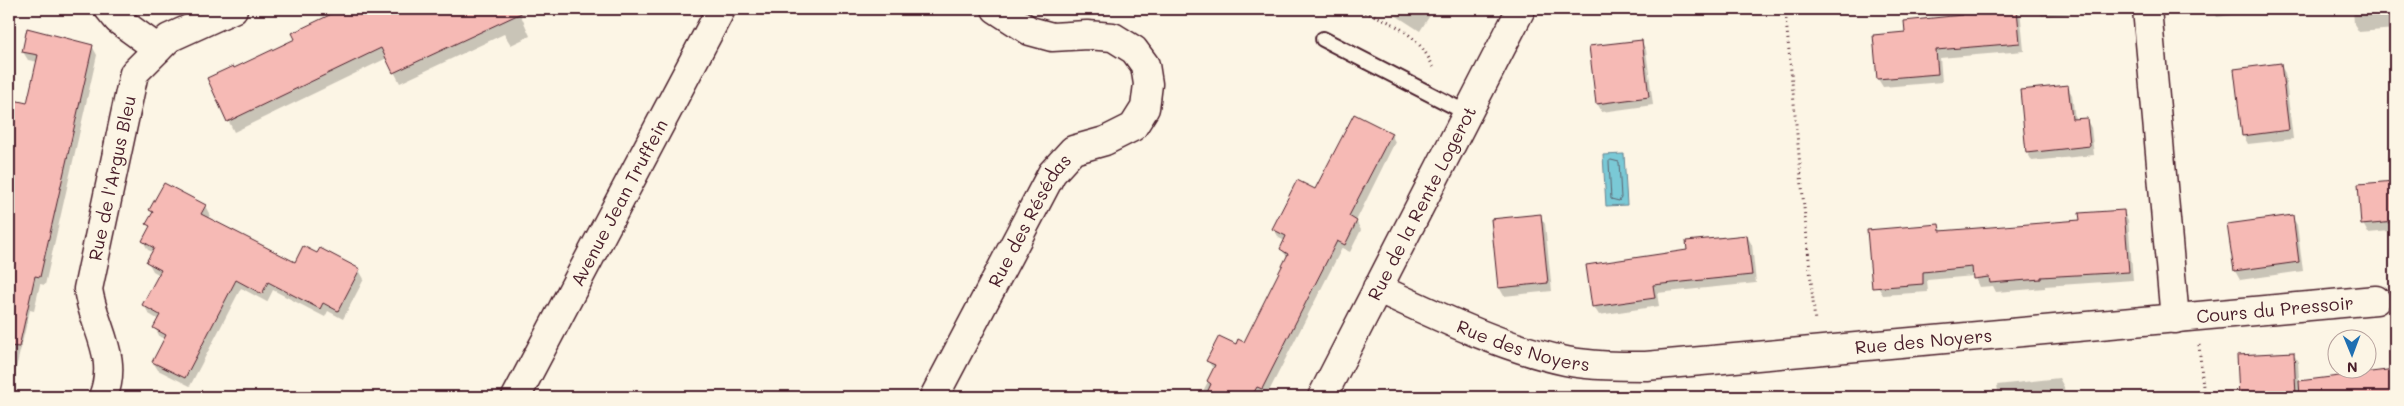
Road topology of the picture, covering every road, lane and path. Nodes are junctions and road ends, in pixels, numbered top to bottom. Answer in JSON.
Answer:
{"nodes":[{"id":1,"x":108,"y":9,"type":"edge"},
{"id":2,"x":233,"y":9,"type":"edge"},
{"id":3,"x":721,"y":9,"type":"edge"},
{"id":4,"x":996,"y":9,"type":"edge"},
{"id":5,"x":1355,"y":9,"type":"edge"},
{"id":6,"x":1521,"y":9,"type":"edge"},
{"id":7,"x":1785,"y":9,"type":"edge"},
{"id":8,"x":2146,"y":9,"type":"edge"},
{"id":9,"x":1323,"y":39,"type":"dead end"},
{"id":10,"x":158,"y":49,"type":"junction"},
{"id":11,"x":1436,"y":97,"type":"junction"},
{"id":12,"x":1467,"y":113,"type":"junction"},
{"id":13,"x":1377,"y":288,"type":"junction"},
{"id":14,"x":2376,"y":300,"type":"dead end"},
{"id":15,"x":2186,"y":318,"type":"junction"},
{"id":16,"x":1818,"y":350,"type":"junction"},
{"id":17,"x":103,"y":397,"type":"edge"},
{"id":18,"x":516,"y":397,"type":"edge"},
{"id":19,"x":934,"y":397,"type":"edge"},
{"id":20,"x":1322,"y":397,"type":"edge"},
{"id":21,"x":2204,"y":397,"type":"edge"}],
"edges":[{"from":1,"to":10,"type":"street"},
{"from":2,"to":10,"type":"street","name":"Rue de l'Argus Bleu"},
{"from":3,"to":18,"type":"street","name":"Avenue Jean Truffein"},
{"from":4,"to":19,"type":"street","name":"Rue des Résédas"},
{"from":5,"to":11,"type":"path"},
{"from":6,"to":12,"type":"street","name":"Rue de la Rente Logerot"},
{"from":7,"to":16,"type":"path"},
{"from":8,"to":15,"type":"street"},
{"from":9,"to":11,"type":"lane"},
{"from":10,"to":17,"type":"street","name":"Rue de l'Argus Bleu"},
{"from":11,"to":12,"type":"lane"},
{"from":12,"to":13,"type":"street","name":"Rue de la Rente Logerot"},
{"from":13,"to":16,"type":"street","name":"Rue des Noyers"},
{"from":13,"to":20,"type":"street","name":"Rue de la Rente Logerot"},
{"from":14,"to":15,"type":"street","name":"Cours du Pressoir"},
{"from":15,"to":16,"type":"street","name":"Rue des Noyers"},
{"from":15,"to":21,"type":"path"}]}
